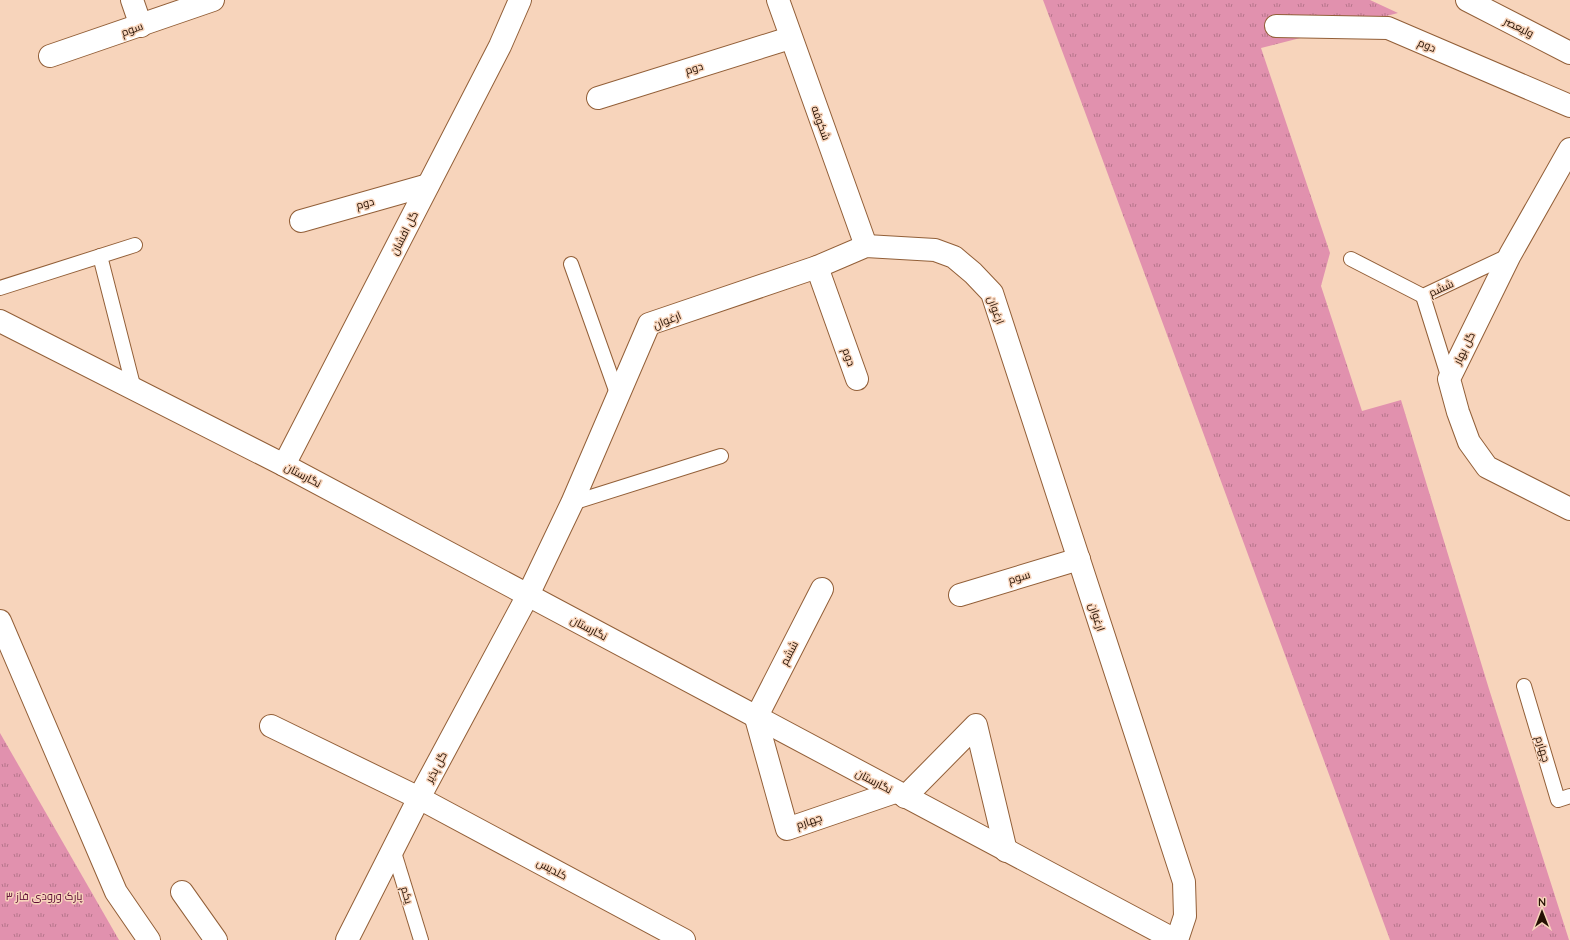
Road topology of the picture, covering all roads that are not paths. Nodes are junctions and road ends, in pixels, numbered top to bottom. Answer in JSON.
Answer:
{"nodes":[{"id":1,"x":132,"y":0,"type":"edge"},
{"id":2,"x":213,"y":0,"type":"edge"},
{"id":3,"x":520,"y":0,"type":"edge"},
{"id":4,"x":778,"y":0,"type":"edge"},
{"id":5,"x":1467,"y":0,"type":"edge"},
{"id":6,"x":141,"y":26,"type":"junction"},
{"id":7,"x":1276,"y":26,"type":"dead end"},
{"id":8,"x":790,"y":38,"type":"junction"},
{"id":9,"x":1570,"y":53,"type":"edge"},
{"id":10,"x":50,"y":56,"type":"dead end"},
{"id":11,"x":598,"y":98,"type":"dead end"},
{"id":12,"x":1570,"y":106,"type":"edge"},
{"id":13,"x":1570,"y":149,"type":"edge"},
{"id":14,"x":428,"y":185,"type":"junction"},
{"id":15,"x":301,"y":221,"type":"dead end"},
{"id":16,"x":135,"y":245,"type":"dead end"},
{"id":17,"x":866,"y":246,"type":"junction"},
{"id":18,"x":1510,"y":255,"type":"junction"},
{"id":19,"x":100,"y":256,"type":"junction"},
{"id":20,"x":1351,"y":259,"type":"dead end"},
{"id":21,"x":571,"y":264,"type":"dead end"},
{"id":22,"x":816,"y":267,"type":"junction"},
{"id":23,"x":0,"y":288,"type":"edge"},
{"id":24,"x":1423,"y":296,"type":"junction"},
{"id":25,"x":0,"y":321,"type":"edge"},
{"id":26,"x":857,"y":379,"type":"dead end"},
{"id":27,"x":1449,"y":379,"type":"junction"},
{"id":28,"x":134,"y":389,"type":"junction"},
{"id":29,"x":618,"y":396,"type":"junction"},
{"id":30,"x":722,"y":456,"type":"dead end"},
{"id":31,"x":284,"y":465,"type":"junction"},
{"id":32,"x":572,"y":503,"type":"junction"},
{"id":33,"x":1570,"y":509,"type":"edge"},
{"id":34,"x":1079,"y":559,"type":"junction"},
{"id":35,"x":822,"y":589,"type":"dead end"},
{"id":36,"x":528,"y":595,"type":"junction"},
{"id":37,"x":960,"y":595,"type":"dead end"},
{"id":38,"x":0,"y":621,"type":"edge"},
{"id":39,"x":1524,"y":686,"type":"dead end"},
{"id":40,"x":756,"y":718,"type":"junction"},
{"id":41,"x":271,"y":726,"type":"dead end"},
{"id":42,"x":900,"y":794,"type":"junction"},
{"id":43,"x":1570,"y":796,"type":"edge"},
{"id":44,"x":419,"y":798,"type":"junction"},
{"id":45,"x":393,"y":850,"type":"junction"},
{"id":46,"x":1006,"y":851,"type":"junction"},
{"id":47,"x":182,"y":892,"type":"dead end"},
{"id":48,"x":149,"y":940,"type":"edge"},
{"id":49,"x":216,"y":940,"type":"edge"},
{"id":50,"x":347,"y":940,"type":"edge"},
{"id":51,"x":421,"y":940,"type":"edge"},
{"id":52,"x":684,"y":940,"type":"edge"},
{"id":53,"x":1176,"y":940,"type":"edge"}],
"edges":[{"from":1,"to":6,"type":"street"},
{"from":2,"to":6,"type":"street","name":"سوم"},
{"from":3,"to":14,"type":"street","name":"گل افشان"},
{"from":4,"to":8,"type":"street","name":"شکوفه"},
{"from":5,"to":9,"type":"street","name":"ولیعصر"},
{"from":6,"to":10,"type":"street","name":"سوم"},
{"from":7,"to":12,"type":"street","name":"دوم"},
{"from":8,"to":11,"type":"street","name":"دوم"},
{"from":8,"to":17,"type":"street","name":"شکوفه"},
{"from":13,"to":18,"type":"street","name":"گل بهار"},
{"from":14,"to":15,"type":"street","name":"دوم"},
{"from":14,"to":31,"type":"street","name":"گل افشان"},
{"from":16,"to":19,"type":"lane"},
{"from":17,"to":22,"type":"street","name":"ارغوان"},
{"from":17,"to":34,"type":"street","name":"ارغوان"},
{"from":18,"to":24,"type":"lane","name":"ششم"},
{"from":18,"to":27,"type":"street","name":"گل بهار"},
{"from":19,"to":23,"type":"lane"},
{"from":19,"to":28,"type":"lane"},
{"from":20,"to":24,"type":"lane","name":"ششم"},
{"from":21,"to":29,"type":"lane"},
{"from":22,"to":26,"type":"street","name":"دوم"},
{"from":22,"to":29,"type":"street","name":"ارغوان"},
{"from":24,"to":27,"type":"lane"},
{"from":25,"to":28,"type":"street","name":"نگارستان"},
{"from":27,"to":33,"type":"street"},
{"from":28,"to":31,"type":"street","name":"نگارستان"},
{"from":29,"to":32,"type":"street","name":"ارغوان"},
{"from":30,"to":32,"type":"lane"},
{"from":31,"to":36,"type":"street","name":"نگارستان"},
{"from":32,"to":36,"type":"street","name":"ارغوان"},
{"from":34,"to":37,"type":"street","name":"سوم"},
{"from":34,"to":53,"type":"street","name":"ارغوان"},
{"from":35,"to":40,"type":"street","name":"ششم"},
{"from":36,"to":40,"type":"street","name":"نگارستان"},
{"from":36,"to":44,"type":"street","name":"گل پذیر"},
{"from":38,"to":48,"type":"street"},
{"from":39,"to":43,"type":"lane","name":"چهارم"},
{"from":40,"to":42,"type":"street","name":"نگارستان"},
{"from":40,"to":42,"type":"street","name":"چهارم"},
{"from":41,"to":44,"type":"street","name":"کلدیس"},
{"from":42,"to":46,"type":"street","name":"نگارستان"},
{"from":42,"to":46,"type":"street"},
{"from":44,"to":45,"type":"street","name":"گل پذیر"},
{"from":44,"to":52,"type":"street","name":"کلدیس"},
{"from":45,"to":50,"type":"street","name":"گل پذیر"},
{"from":45,"to":51,"type":"lane","name":"یکم"},
{"from":46,"to":53,"type":"street","name":"نگارستان"},
{"from":47,"to":49,"type":"street"}]}
